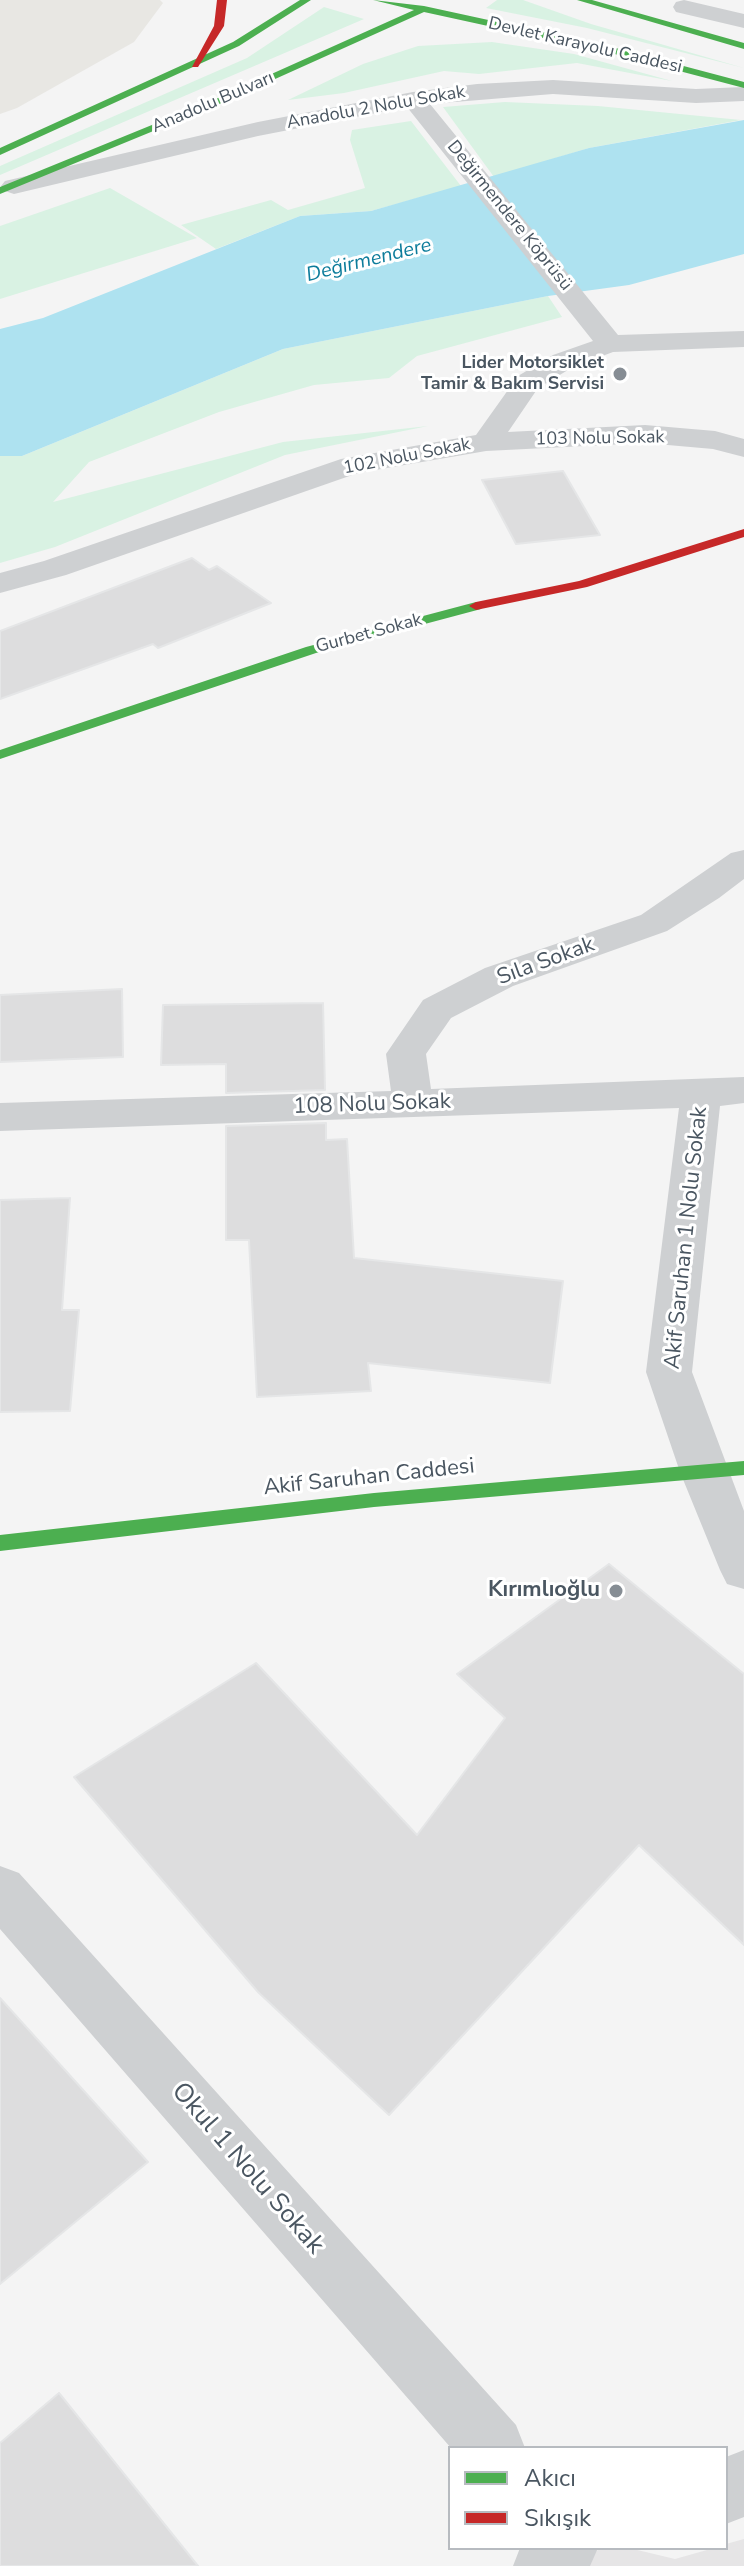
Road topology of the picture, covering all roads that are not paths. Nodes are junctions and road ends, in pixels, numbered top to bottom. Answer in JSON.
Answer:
{"nodes":[{"id":1,"x":222,"y":0,"type":"edge"},
{"id":2,"x":306,"y":0,"type":"edge"},
{"id":3,"x":378,"y":0,"type":"edge"},
{"id":4,"x":444,"y":0,"type":"edge"},
{"id":5,"x":582,"y":0,"type":"edge"},
{"id":6,"x":684,"y":7,"type":"dead end"},
{"id":7,"x":424,"y":9,"type":"junction"},
{"id":8,"x":744,"y":21,"type":"edge"},
{"id":9,"x":744,"y":46,"type":"edge"},
{"id":10,"x":195,"y":65,"type":"junction"},
{"id":11,"x":744,"y":85,"type":"edge"},
{"id":12,"x":744,"y":94,"type":"edge"},
{"id":13,"x":419,"y":105,"type":"junction"},
{"id":14,"x":0,"y":152,"type":"edge"},
{"id":15,"x":7,"y":188,"type":"edge"},
{"id":16,"x":744,"y":339,"type":"edge"},
{"id":17,"x":610,"y":344,"type":"junction"},
{"id":18,"x":744,"y":431,"type":"edge"},
{"id":19,"x":715,"y":440,"type":"junction"},
{"id":20,"x":486,"y":442,"type":"junction"},
{"id":21,"x":744,"y":448,"type":"edge"},
{"id":22,"x":744,"y":533,"type":"edge"},
{"id":23,"x":0,"y":583,"type":"edge"},
{"id":24,"x":0,"y":755,"type":"edge"},
{"id":25,"x":744,"y":861,"type":"edge"},
{"id":26,"x":744,"y":1090,"type":"edge"},
{"id":27,"x":701,"y":1094,"type":"junction"},
{"id":28,"x":413,"y":1103,"type":"junction"},
{"id":29,"x":0,"y":1117,"type":"edge"},
{"id":30,"x":724,"y":1470,"type":"edge"},
{"id":31,"x":0,"y":1543,"type":"edge"},
{"id":32,"x":744,"y":1570,"type":"edge"},
{"id":33,"x":0,"y":1890,"type":"edge"},
{"id":34,"x":491,"y":2446,"type":"edge"},
{"id":35,"x":563,"y":2550,"type":"edge"},
{"id":36,"x":546,"y":2566,"type":"edge"}],
"edges":[{"from":1,"to":10,"type":"main road"},
{"from":2,"to":10,"type":"main road","name":"Anadolu Bulvarı"},
{"from":3,"to":7,"type":"main road","name":"Devlet Karayolu Caddesi"},
{"from":4,"to":7,"type":"main road","name":"Anadolu Bulvarı"},
{"from":5,"to":9,"type":"main road","name":"Devlet Karayolu Caddesi"},
{"from":6,"to":8,"type":"street"},
{"from":7,"to":11,"type":"main road","name":"Devlet Karayolu Caddesi"},
{"from":7,"to":15,"type":"main road","name":"Anadolu Bulvarı"},
{"from":10,"to":14,"type":"main road","name":"Anadolu Bulvarı"},
{"from":12,"to":13,"type":"street","name":"Anadolu 2 Nolu Sokak"},
{"from":13,"to":15,"type":"street","name":"Anadolu 2 Nolu Sokak"},
{"from":13,"to":17,"type":"street","name":"Değirmendere Köprüsü"},
{"from":16,"to":17,"type":"street","name":"102 Nolu Sokak"},
{"from":17,"to":20,"type":"street","name":"102 Nolu Sokak"},
{"from":18,"to":19,"type":"street","name":"103 Nolu Sokak"},
{"from":19,"to":20,"type":"street","name":"103 Nolu Sokak"},
{"from":19,"to":21,"type":"street","name":"103 Nolu Sokak"},
{"from":20,"to":23,"type":"street","name":"102 Nolu Sokak"},
{"from":22,"to":24,"type":"main road","name":"Gurbet Sokak"},
{"from":25,"to":28,"type":"street","name":"Sıla Sokak"},
{"from":26,"to":27,"type":"street","name":"108 Nolu Sokak"},
{"from":27,"to":28,"type":"street","name":"108 Nolu Sokak"},
{"from":27,"to":30,"type":"street","name":"Akif Saruhan 1 Nolu Sokak"},
{"from":28,"to":29,"type":"street","name":"108 Nolu Sokak"},
{"from":30,"to":31,"type":"main road","name":"Akif Saruhan Caddesi"},
{"from":30,"to":32,"type":"street","name":"Akif Saruhan 1 Nolu Sokak"},
{"from":33,"to":34,"type":"street","name":"Okul 1 Nolu Sokak"},
{"from":35,"to":36,"type":"street"}]}
